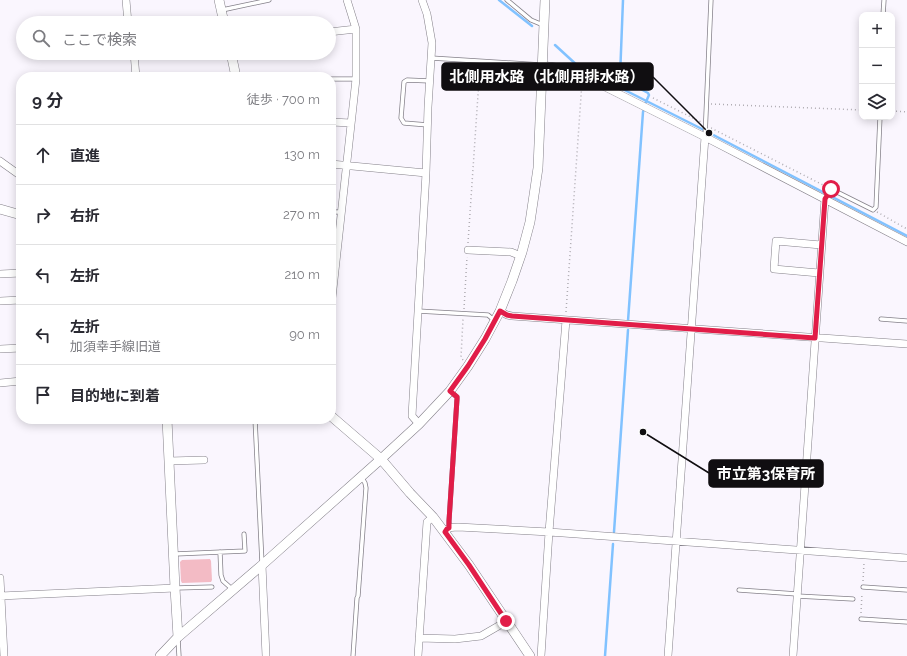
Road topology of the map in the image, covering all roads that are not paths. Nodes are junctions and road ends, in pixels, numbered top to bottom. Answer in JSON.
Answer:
{"nodes":[{"id":1,"x":126,"y":0,"type":"edge"},
{"id":2,"x":219,"y":0,"type":"edge"},
{"id":3,"x":269,"y":0,"type":"edge"},
{"id":4,"x":347,"y":0,"type":"edge"},
{"id":5,"x":422,"y":0,"type":"edge"},
{"id":6,"x":507,"y":0,"type":"edge"},
{"id":7,"x":545,"y":0,"type":"edge"},
{"id":8,"x":711,"y":0,"type":"edge"},
{"id":9,"x":884,"y":0,"type":"edge"},
{"id":10,"x":221,"y":11,"type":"junction"},
{"id":11,"x":884,"y":12,"type":"edge"},
{"id":12,"x":127,"y":16,"type":"edge"},
{"id":13,"x":222,"y":16,"type":"edge"},
{"id":14,"x":544,"y":25,"type":"junction"},
{"id":15,"x":356,"y":29,"type":"junction"},
{"id":16,"x":336,"y":31,"type":"edge"},
{"id":17,"x":431,"y":58,"type":"junction"},
{"id":18,"x":135,"y":60,"type":"edge"},
{"id":19,"x":232,"y":60,"type":"edge"},
{"id":20,"x":542,"y":65,"type":"junction"},
{"id":21,"x":136,"y":72,"type":"edge"},
{"id":22,"x":235,"y":72,"type":"edge"},
{"id":23,"x":336,"y":79,"type":"edge"},
{"id":24,"x":356,"y":79,"type":"junction"},
{"id":25,"x":430,"y":81,"type":"junction"},
{"id":26,"x":880,"y":120,"type":"edge"},
{"id":27,"x":336,"y":122,"type":"edge"},
{"id":28,"x":351,"y":123,"type":"junction"},
{"id":29,"x":428,"y":125,"type":"junction"},
{"id":30,"x":705,"y":137,"type":"junction"},
{"id":31,"x":0,"y":161,"type":"edge"},
{"id":32,"x":336,"y":164,"type":"edge"},
{"id":33,"x":347,"y":165,"type":"junction"},
{"id":34,"x":16,"y":172,"type":"edge"},
{"id":35,"x":426,"y":173,"type":"junction"},
{"id":36,"x":826,"y":198,"type":"junction"},
{"id":37,"x":0,"y":209,"type":"edge"},
{"id":38,"x":336,"y":212,"type":"edge"},
{"id":39,"x":341,"y":212,"type":"junction"},
{"id":40,"x":16,"y":214,"type":"edge"},
{"id":41,"x":907,"y":242,"type":"edge"},
{"id":42,"x":336,"y":244,"type":"edge"},
{"id":43,"x":822,"y":245,"type":"junction"},
{"id":44,"x":468,"y":250,"type":"road end"},
{"id":45,"x":521,"y":256,"type":"junction"},
{"id":46,"x":16,"y":273,"type":"edge"},
{"id":47,"x":820,"y":273,"type":"junction"},
{"id":48,"x":0,"y":274,"type":"edge"},
{"id":49,"x":16,"y":300,"type":"edge"},
{"id":50,"x":0,"y":301,"type":"edge"},
{"id":51,"x":418,"y":311,"type":"junction"},
{"id":52,"x":500,"y":311,"type":"junction"},
{"id":53,"x":881,"y":319,"type":"dead end"},
{"id":54,"x":566,"y":320,"type":"junction"},
{"id":55,"x":494,"y":321,"type":"junction"},
{"id":56,"x":907,"y":321,"type":"edge"},
{"id":57,"x":692,"y":329,"type":"junction"},
{"id":58,"x":815,"y":338,"type":"junction"},
{"id":59,"x":907,"y":344,"type":"edge"},
{"id":60,"x":16,"y":348,"type":"edge"},
{"id":61,"x":0,"y":349,"type":"edge"},
{"id":62,"x":16,"y":381,"type":"edge"},
{"id":63,"x":0,"y":383,"type":"edge"},
{"id":64,"x":450,"y":391,"type":"junction"},
{"id":65,"x":336,"y":420,"type":"edge"},
{"id":66,"x":167,"y":424,"type":"edge"},
{"id":67,"x":255,"y":424,"type":"edge"},
{"id":68,"x":420,"y":424,"type":"junction"},
{"id":69,"x":381,"y":459,"type":"junction"},
{"id":70,"x":204,"y":460,"type":"dead end"},
{"id":71,"x":169,"y":461,"type":"junction"},
{"id":72,"x":361,"y":477,"type":"junction"},
{"id":73,"x":433,"y":517,"type":"junction"},
{"id":74,"x":447,"y":530,"type":"junction"},
{"id":75,"x":549,"y":532,"type":"junction"},
{"id":76,"x":244,"y":534,"type":"dead end"},
{"id":77,"x":677,"y":542,"type":"junction"},
{"id":78,"x":800,"y":551,"type":"junction"},
{"id":79,"x":220,"y":552,"type":"junction"},
{"id":80,"x":174,"y":554,"type":"junction"},
{"id":81,"x":907,"y":558,"type":"edge"},
{"id":82,"x":262,"y":565,"type":"junction"},
{"id":83,"x":0,"y":578,"type":"edge"},
{"id":84,"x":212,"y":587,"type":"dead end"},
{"id":85,"x":863,"y":587,"type":"dead end"},
{"id":86,"x":175,"y":588,"type":"junction"},
{"id":87,"x":233,"y":590,"type":"junction"},
{"id":88,"x":739,"y":590,"type":"dead end"},
{"id":89,"x":907,"y":590,"type":"edge"},
{"id":90,"x":797,"y":595,"type":"junction"},
{"id":91,"x":0,"y":596,"type":"edge"},
{"id":92,"x":853,"y":598,"type":"dead end"},
{"id":93,"x":861,"y":619,"type":"dead end"},
{"id":94,"x":506,"y":621,"type":"junction"},
{"id":95,"x":907,"y":622,"type":"edge"},
{"id":96,"x":178,"y":637,"type":"junction"},
{"id":97,"x":419,"y":638,"type":"junction"},
{"id":98,"x":4,"y":656,"type":"edge"},
{"id":99,"x":160,"y":656,"type":"edge"},
{"id":100,"x":179,"y":656,"type":"edge"},
{"id":101,"x":266,"y":656,"type":"edge"},
{"id":102,"x":353,"y":656,"type":"edge"},
{"id":103,"x":418,"y":656,"type":"edge"},
{"id":104,"x":530,"y":656,"type":"edge"},
{"id":105,"x":541,"y":656,"type":"edge"},
{"id":106,"x":668,"y":656,"type":"edge"},
{"id":107,"x":793,"y":656,"type":"edge"}],
"edges":[{"from":1,"to":12,"type":"street"},
{"from":2,"to":10,"type":"street"},
{"from":3,"to":10,"type":"lane"},
{"from":4,"to":15,"type":"street"},
{"from":5,"to":17,"type":"street"},
{"from":6,"to":14,"type":"lane"},
{"from":7,"to":14,"type":"street"},
{"from":8,"to":30,"type":"lane"},
{"from":9,"to":11,"type":"lane"},
{"from":10,"to":13,"type":"street"},
{"from":14,"to":20,"type":"street"},
{"from":15,"to":16,"type":"street"},
{"from":15,"to":24,"type":"street"},
{"from":17,"to":20,"type":"lane"},
{"from":17,"to":25,"type":"street"},
{"from":18,"to":21,"type":"street"},
{"from":19,"to":22,"type":"street"},
{"from":20,"to":30,"type":"street"},
{"from":20,"to":45,"type":"street"},
{"from":23,"to":24,"type":"lane"},
{"from":24,"to":28,"type":"street"},
{"from":25,"to":29,"type":"street"},
{"from":25,"to":29,"type":"lane"},
{"from":26,"to":36,"type":"lane"},
{"from":27,"to":28,"type":"street"},
{"from":28,"to":33,"type":"street"},
{"from":29,"to":35,"type":"street"},
{"from":30,"to":36,"type":"street"},
{"from":30,"to":57,"type":"street"},
{"from":31,"to":34,"type":"street"},
{"from":32,"to":33,"type":"street"},
{"from":33,"to":35,"type":"street"},
{"from":33,"to":39,"type":"street"},
{"from":35,"to":51,"type":"street"},
{"from":36,"to":41,"type":"street"},
{"from":36,"to":43,"type":"street"},
{"from":37,"to":40,"type":"street"},
{"from":38,"to":39,"type":"lane"},
{"from":39,"to":42,"type":"street"},
{"from":43,"to":47,"type":"street"},
{"from":43,"to":47,"type":"street"},
{"from":44,"to":45,"type":"street"},
{"from":45,"to":52,"type":"street"},
{"from":46,"to":48,"type":"street"},
{"from":47,"to":58,"type":"street"},
{"from":49,"to":50,"type":"street"},
{"from":51,"to":55,"type":"lane"},
{"from":51,"to":68,"type":"street"},
{"from":52,"to":54,"type":"street"},
{"from":52,"to":55,"type":"street"},
{"from":53,"to":56,"type":"lane"},
{"from":54,"to":57,"type":"street"},
{"from":54,"to":75,"type":"street"},
{"from":55,"to":64,"type":"street"},
{"from":57,"to":58,"type":"street"},
{"from":57,"to":77,"type":"street"},
{"from":58,"to":59,"type":"street"},
{"from":58,"to":78,"type":"street"},
{"from":60,"to":61,"type":"street"},
{"from":62,"to":63,"type":"street"},
{"from":64,"to":68,"type":"street"},
{"from":64,"to":74,"type":"lane"},
{"from":65,"to":69,"type":"street"},
{"from":66,"to":71,"type":"street"},
{"from":67,"to":82,"type":"lane"},
{"from":68,"to":69,"type":"street"},
{"from":69,"to":72,"type":"street"},
{"from":69,"to":73,"type":"street"},
{"from":70,"to":71,"type":"street"},
{"from":71,"to":80,"type":"street"},
{"from":72,"to":82,"type":"street"},
{"from":72,"to":102,"type":"lane"},
{"from":73,"to":74,"type":"street"},
{"from":73,"to":97,"type":"street"},
{"from":74,"to":75,"type":"street"},
{"from":74,"to":94,"type":"street"},
{"from":75,"to":77,"type":"street"},
{"from":75,"to":105,"type":"street"},
{"from":76,"to":79,"type":"lane"},
{"from":77,"to":78,"type":"street"},
{"from":77,"to":106,"type":"street"},
{"from":78,"to":81,"type":"street"},
{"from":78,"to":90,"type":"street"},
{"from":79,"to":80,"type":"lane"},
{"from":79,"to":87,"type":"lane"},
{"from":80,"to":86,"type":"street"},
{"from":82,"to":87,"type":"street"},
{"from":82,"to":101,"type":"street"},
{"from":83,"to":91,"type":"street"},
{"from":84,"to":86,"type":"lane"},
{"from":85,"to":89,"type":"lane"},
{"from":86,"to":91,"type":"street"},
{"from":86,"to":96,"type":"street"},
{"from":87,"to":96,"type":"street"},
{"from":88,"to":90,"type":"lane"},
{"from":90,"to":92,"type":"lane"},
{"from":90,"to":107,"type":"street"},
{"from":91,"to":98,"type":"street"},
{"from":93,"to":95,"type":"lane"},
{"from":94,"to":97,"type":"street"},
{"from":94,"to":104,"type":"street"},
{"from":96,"to":99,"type":"street"},
{"from":96,"to":100,"type":"lane"},
{"from":97,"to":103,"type":"street"}]}
